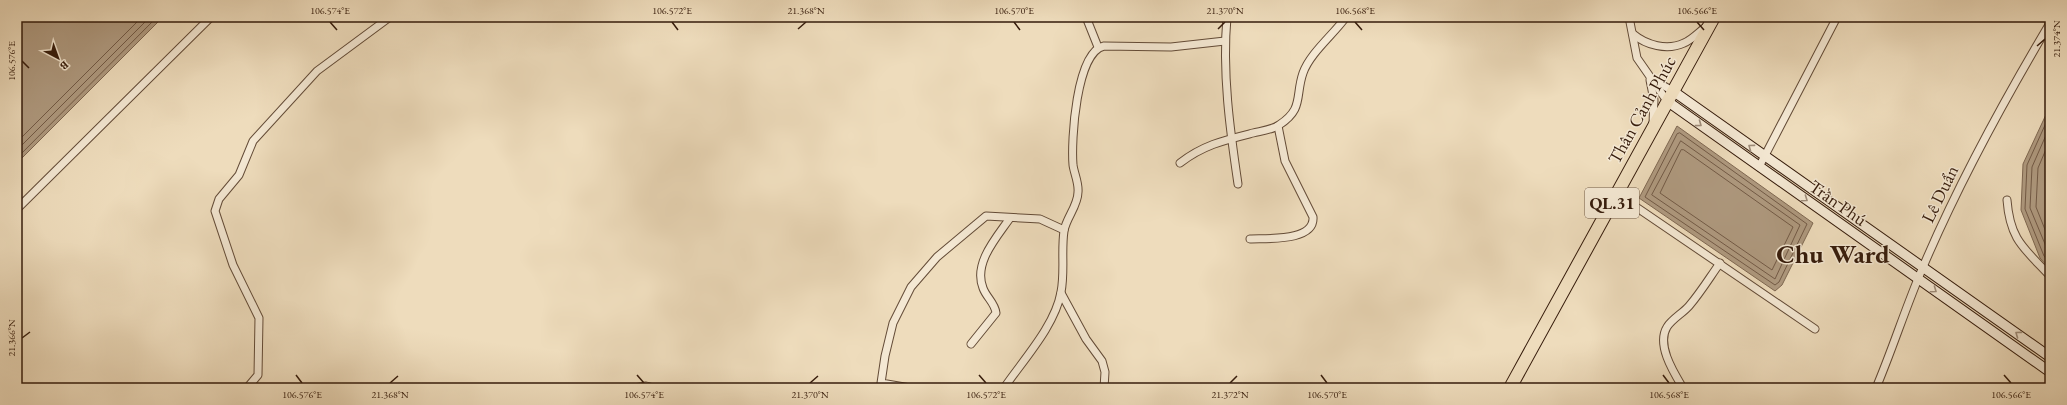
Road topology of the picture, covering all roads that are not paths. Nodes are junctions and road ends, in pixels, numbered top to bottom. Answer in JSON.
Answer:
{"nodes":[{"id":1,"x":211,"y":17,"type":"edge"},
{"id":2,"x":390,"y":17,"type":"edge"},
{"id":3,"x":1086,"y":17,"type":"edge"},
{"id":4,"x":1227,"y":17,"type":"edge"},
{"id":5,"x":1346,"y":17,"type":"edge"},
{"id":6,"x":1629,"y":17,"type":"edge"},
{"id":7,"x":1837,"y":17,"type":"edge"},
{"id":8,"x":1712,"y":20,"type":"edge"},
{"id":9,"x":2050,"y":23,"type":"edge"},
{"id":10,"x":1633,"y":34,"type":"junction"},
{"id":11,"x":1225,"y":41,"type":"junction"},
{"id":12,"x":1098,"y":48,"type":"junction"},
{"id":13,"x":1650,"y":78,"type":"junction"},
{"id":14,"x":1670,"y":96,"type":"junction"},
{"id":15,"x":1278,"y":126,"type":"junction"},
{"id":16,"x":1652,"y":129,"type":"junction"},
{"id":17,"x":1231,"y":139,"type":"junction"},
{"id":18,"x":1764,"y":157,"type":"junction"},
{"id":19,"x":1180,"y":163,"type":"dead end"},
{"id":20,"x":1759,"y":167,"type":"junction"},
{"id":21,"x":1238,"y":184,"type":"dead end"},
{"id":22,"x":1617,"y":194,"type":"junction"},
{"id":23,"x":2007,"y":200,"type":"dead end"},
{"id":24,"x":17,"y":209,"type":"edge"},
{"id":25,"x":1010,"y":218,"type":"junction"},
{"id":26,"x":1064,"y":230,"type":"junction"},
{"id":27,"x":1250,"y":239,"type":"dead end"},
{"id":28,"x":1720,"y":263,"type":"junction"},
{"id":29,"x":1922,"y":267,"type":"junction"},
{"id":30,"x":2050,"y":276,"type":"edge"},
{"id":31,"x":1918,"y":279,"type":"junction"},
{"id":32,"x":1061,"y":293,"type":"junction"},
{"id":33,"x":1816,"y":329,"type":"dead end"},
{"id":34,"x":971,"y":344,"type":"dead end"},
{"id":35,"x":2050,"y":357,"type":"edge"},
{"id":36,"x":2050,"y":372,"type":"edge"},
{"id":37,"x":247,"y":388,"type":"edge"},
{"id":38,"x":635,"y":388,"type":"edge"},
{"id":39,"x":654,"y":388,"type":"edge"},
{"id":40,"x":910,"y":388,"type":"edge"},
{"id":41,"x":1004,"y":388,"type":"edge"},
{"id":42,"x":1104,"y":388,"type":"edge"},
{"id":43,"x":1510,"y":388,"type":"edge"},
{"id":44,"x":1683,"y":388,"type":"edge"},
{"id":45,"x":1876,"y":388,"type":"edge"}],
"edges":[{"from":1,"to":24,"type":"street"},
{"from":2,"to":37,"type":"street"},
{"from":3,"to":12,"type":"street"},
{"from":4,"to":11,"type":"street"},
{"from":5,"to":15,"type":"street"},
{"from":6,"to":10,"type":"street"},
{"from":7,"to":18,"type":"street"},
{"from":8,"to":10,"type":"street"},
{"from":8,"to":14,"type":"highway","name":"Thân Cảnh Phúc","number":"QL.31"},
{"from":9,"to":29,"type":"street","name":"Lê Duẩn"},
{"from":10,"to":13,"type":"street"},
{"from":11,"to":12,"type":"street"},
{"from":11,"to":17,"type":"street"},
{"from":12,"to":26,"type":"street"},
{"from":13,"to":14,"type":"street"},
{"from":13,"to":14,"type":"street"},
{"from":13,"to":16,"type":"street"},
{"from":14,"to":16,"type":"highway","name":"Thân Cảnh Phúc","number":"QL.31"},
{"from":18,"to":14,"type":"main road","name":"Trần Phú","one_way":true},
{"from":14,"to":20,"type":"main road","name":"Trần Phú","one_way":true},
{"from":15,"to":17,"type":"street"},
{"from":15,"to":27,"type":"street"},
{"from":16,"to":22,"type":"highway","name":"Thân Cảnh Phúc","number":"QL.31"},
{"from":17,"to":19,"type":"street"},
{"from":17,"to":21,"type":"street"},
{"from":18,"to":20,"type":"street"},
{"from":18,"to":29,"type":"main road","name":"Trần Phú"},
{"from":20,"to":31,"type":"main road","name":"Trần Phú","one_way":true},
{"from":22,"to":28,"type":"street"},
{"from":22,"to":43,"type":"highway","name":"Thân Cảnh Phúc","number":"QL.31"},
{"from":23,"to":30,"type":"street"},
{"from":25,"to":26,"type":"street"},
{"from":25,"to":34,"type":"street"},
{"from":25,"to":40,"type":"street"},
{"from":26,"to":32,"type":"street"},
{"from":28,"to":33,"type":"street"},
{"from":28,"to":44,"type":"street"},
{"from":29,"to":31,"type":"street","name":"Lê Duẩn"},
{"from":35,"to":29,"type":"main road","name":"Trần Phú","one_way":true},
{"from":31,"to":36,"type":"main road","name":"Trần Phú","one_way":true},
{"from":31,"to":45,"type":"street","name":"Lê Duẩn"},
{"from":32,"to":41,"type":"street"},
{"from":32,"to":42,"type":"street"},
{"from":38,"to":39,"type":"street"}]}
